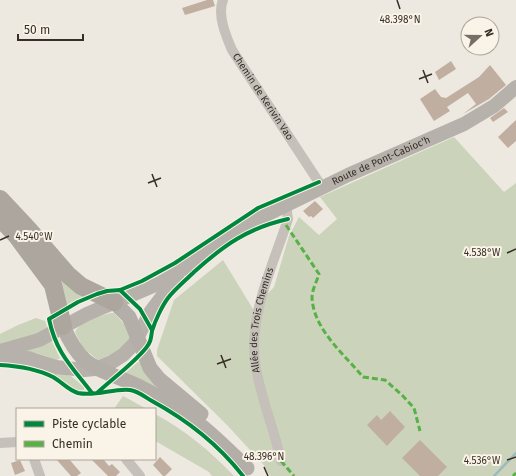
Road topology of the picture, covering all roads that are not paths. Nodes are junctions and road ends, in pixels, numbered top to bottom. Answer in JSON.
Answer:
{"nodes":[{"id":1,"x":223,"y":0,"type":"edge"},
{"id":2,"x":516,"y":87,"type":"edge"},
{"id":3,"x":322,"y":187,"type":"junction"},
{"id":4,"x":0,"y":199,"type":"edge"},
{"id":5,"x":286,"y":205,"type":"junction"},
{"id":6,"x":0,"y":218,"type":"edge"},
{"id":7,"x":183,"y":269,"type":"junction"},
{"id":8,"x":114,"y":302,"type":"junction"},
{"id":9,"x":63,"y":326,"type":"junction"},
{"id":10,"x":139,"y":338,"type":"junction"},
{"id":11,"x":0,"y":351,"type":"edge"},
{"id":12,"x":0,"y":358,"type":"edge"},
{"id":13,"x":96,"y":369,"type":"junction"},
{"id":14,"x":16,"y":442,"type":"edge"},
{"id":15,"x":0,"y":443,"type":"edge"},
{"id":16,"x":34,"y":460,"type":"edge"},
{"id":17,"x":127,"y":460,"type":"edge"},
{"id":18,"x":281,"y":461,"type":"dead end"},
{"id":19,"x":250,"y":472,"type":"edge"},
{"id":20,"x":40,"y":476,"type":"edge"},
{"id":21,"x":140,"y":476,"type":"edge"}],
"edges":[{"from":1,"to":3,"type":"street","name":"Chemin de Kerivin Vao"},
{"from":2,"to":3,"type":"street","name":"Route de Pont-Cabioc'h"},
{"from":3,"to":5,"type":"street","name":"Route de Pont-Cabioc'h"},
{"from":4,"to":8,"type":"highway"},
{"from":5,"to":7,"type":"street","name":"Route de Pont-Cabioc'h"},
{"from":5,"to":18,"type":"street","name":"Allée des Trois Chemins"},
{"from":6,"to":9,"type":"highway"},
{"from":7,"to":8,"type":"street","name":"Route de Pont-Cabioc'h"},
{"from":7,"to":10,"type":"street","name":"Route de Pont-Cabioc'h"},
{"from":8,"to":9,"type":"street"},
{"from":8,"to":10,"type":"main road"},
{"from":9,"to":11,"type":"street"},
{"from":9,"to":13,"type":"main road"},
{"from":10,"to":13,"type":"street"},
{"from":10,"to":19,"type":"main road"},
{"from":12,"to":13,"type":"street"},
{"from":13,"to":19,"type":"main road"},
{"from":14,"to":15,"type":"street"},
{"from":16,"to":20,"type":"street"},
{"from":17,"to":21,"type":"street"}]}
